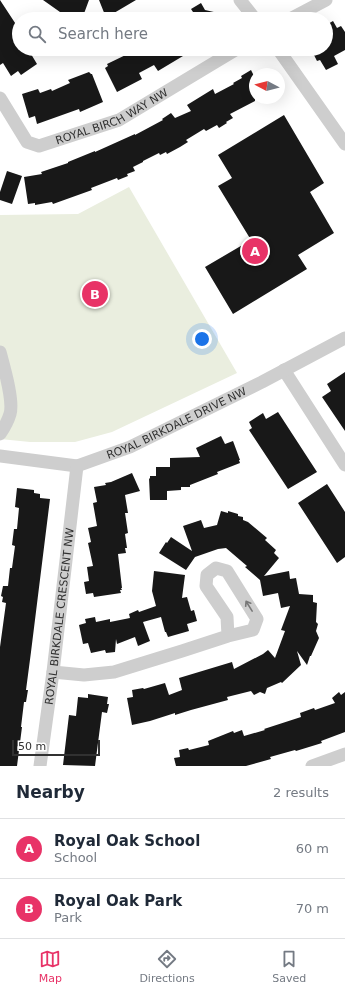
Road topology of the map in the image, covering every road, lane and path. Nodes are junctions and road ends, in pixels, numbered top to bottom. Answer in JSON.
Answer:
{"nodes":[{"id":1,"x":240,"y":0,"type":"edge"},
{"id":2,"x":326,"y":0,"type":"edge"},
{"id":3,"x":250,"y":12,"type":"edge"},
{"id":4,"x":303,"y":12,"type":"edge"},
{"id":5,"x":225,"y":56,"type":"edge"},
{"id":6,"x":283,"y":56,"type":"edge"},
{"id":7,"x":0,"y":98,"type":"edge"},
{"id":8,"x":345,"y":144,"type":"edge"},
{"id":9,"x":344,"y":339,"type":"edge"},
{"id":10,"x":0,"y":352,"type":"edge"},
{"id":11,"x":284,"y":370,"type":"junction"},
{"id":12,"x":0,"y":434,"type":"edge"},
{"id":13,"x":0,"y":456,"type":"edge"},
{"id":14,"x":345,"y":465,"type":"edge"},
{"id":15,"x":77,"y":466,"type":"junction"},
{"id":16,"x":228,"y":636,"type":"junction"},
{"id":17,"x":53,"y":672,"type":"junction"},
{"id":18,"x":345,"y":754,"type":"edge"},
{"id":19,"x":40,"y":766,"type":"edge"},
{"id":20,"x":312,"y":766,"type":"edge"}],
"edges":[{"from":1,"to":3,"type":"street"},
{"from":2,"to":4,"type":"street"},
{"from":5,"to":7,"type":"street","name":"ROYAL BIRCH WAY NW"},
{"from":6,"to":8,"type":"street"},
{"from":9,"to":11,"type":"street","name":"ROYAL BIRKDALE DRIVE NW"},
{"from":10,"to":12,"type":"street"},
{"from":11,"to":14,"type":"street"},
{"from":11,"to":15,"type":"street","name":"ROYAL BIRKDALE DRIVE NW"},
{"from":13,"to":15,"type":"street","name":"ROYAL BIRKDALE DRIVE NW"},
{"from":15,"to":17,"type":"street","name":"ROYAL BIRKDALE CRESCENT NW"},
{"from":16,"to":16,"type":"street","one_way":true},
{"from":16,"to":17,"type":"street"},
{"from":17,"to":19,"type":"street","name":"ROYAL BIRKDALE CRESCENT NW"},
{"from":18,"to":20,"type":"street"}]}
